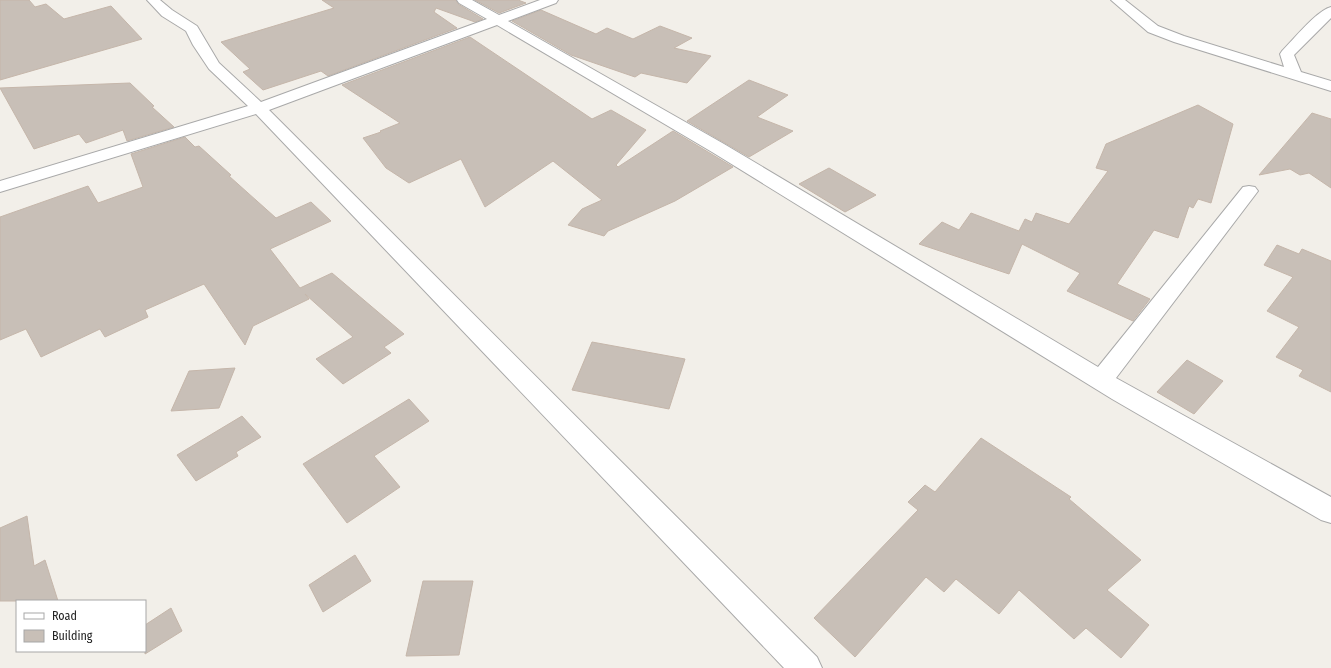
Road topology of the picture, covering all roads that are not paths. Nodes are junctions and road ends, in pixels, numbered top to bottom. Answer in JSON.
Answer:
{"nodes":[{"id":1,"x":153,"y":0,"type":"edge"},
{"id":2,"x":463,"y":0,"type":"edge"},
{"id":3,"x":552,"y":0,"type":"edge"},
{"id":4,"x":1117,"y":0,"type":"edge"},
{"id":5,"x":1331,"y":11,"type":"edge"},
{"id":6,"x":498,"y":21,"type":"junction"},
{"id":7,"x":1294,"y":74,"type":"junction"},
{"id":8,"x":1331,"y":86,"type":"edge"},
{"id":9,"x":259,"y":108,"type":"junction"},
{"id":10,"x":0,"y":187,"type":"edge"},
{"id":11,"x":1249,"y":191,"type":"dead end"},
{"id":12,"x":1101,"y":380,"type":"junction"},
{"id":13,"x":1331,"y":511,"type":"edge"},
{"id":14,"x":806,"y":668,"type":"edge"}],
"edges":[{"from":1,"to":9,"type":"street"},
{"from":2,"to":6,"type":"street"},
{"from":3,"to":6,"type":"street"},
{"from":4,"to":7,"type":"street"},
{"from":5,"to":7,"type":"street"},
{"from":6,"to":9,"type":"street"},
{"from":6,"to":12,"type":"street"},
{"from":7,"to":8,"type":"street"},
{"from":9,"to":10,"type":"street"},
{"from":9,"to":14,"type":"street"},
{"from":11,"to":12,"type":"street"},
{"from":12,"to":13,"type":"street"}]}
